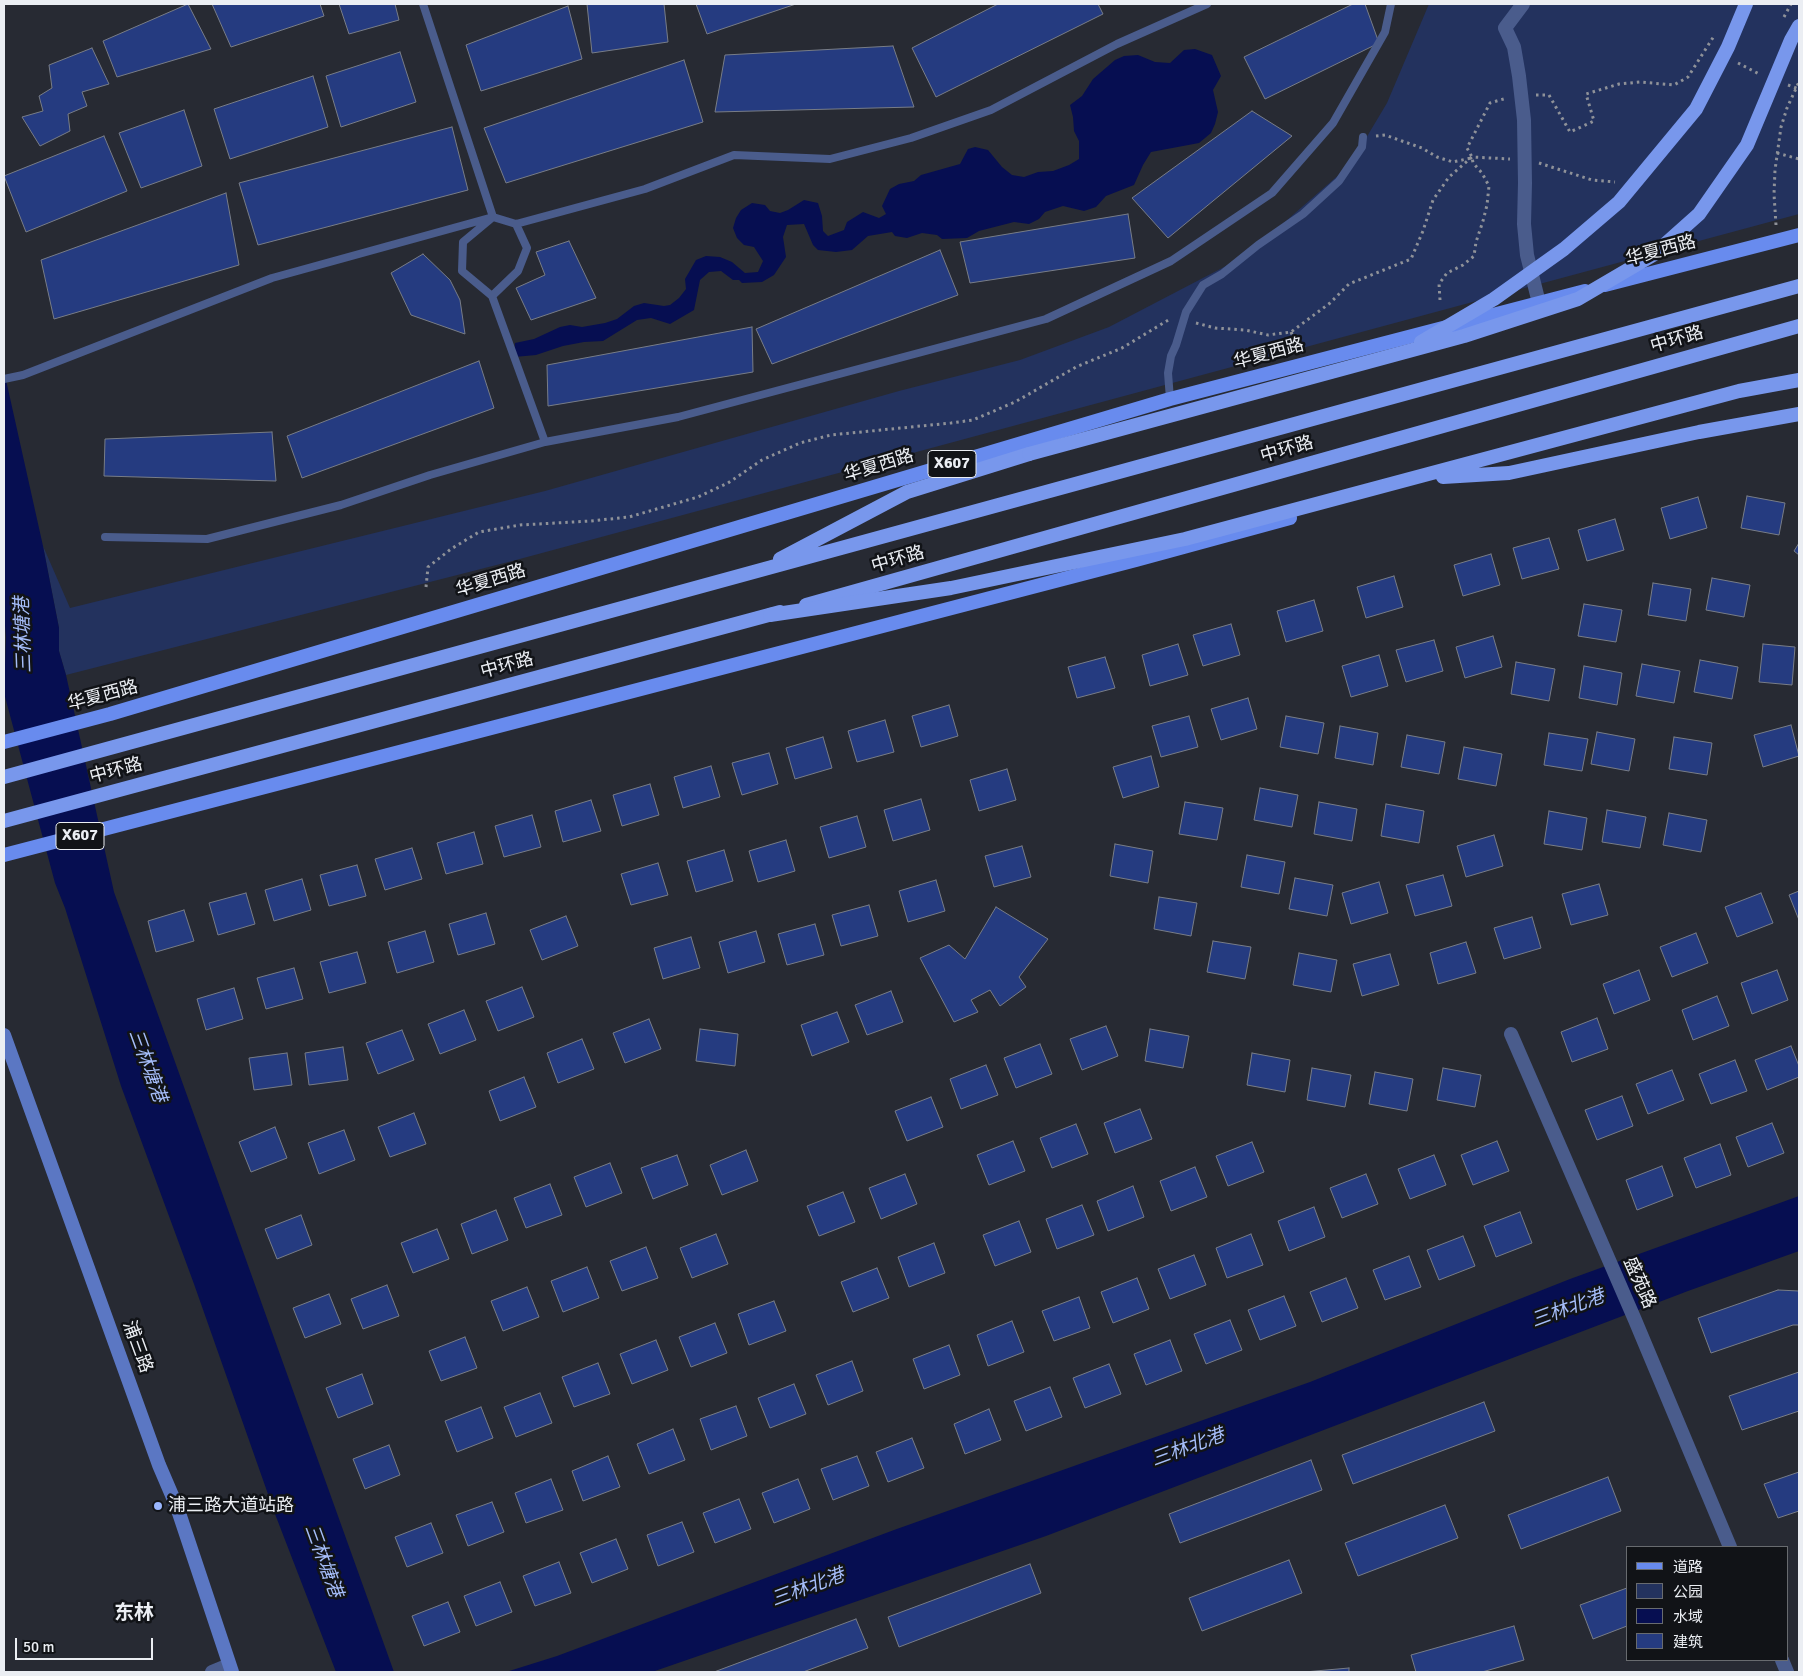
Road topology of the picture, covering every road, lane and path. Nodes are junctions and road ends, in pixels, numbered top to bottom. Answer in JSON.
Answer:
{"nodes":[{"id":1,"x":422,"y":4,"type":"edge"},
{"id":2,"x":1207,"y":4,"type":"edge"},
{"id":3,"x":1391,"y":4,"type":"edge"},
{"id":4,"x":1523,"y":4,"type":"edge"},
{"id":5,"x":1746,"y":4,"type":"edge"},
{"id":6,"x":1791,"y":4,"type":"edge"},
{"id":7,"x":1784,"y":18,"type":"dead end"},
{"id":8,"x":1799,"y":26,"type":"edge"},
{"id":9,"x":1716,"y":32,"type":"dead end"},
{"id":10,"x":1706,"y":46,"type":"junction"},
{"id":11,"x":1715,"y":51,"type":"dead end"},
{"id":12,"x":1733,"y":60,"type":"dead end"},
{"id":13,"x":1762,"y":67,"type":"dead end"},
{"id":14,"x":1759,"y":75,"type":"junction"},
{"id":15,"x":1766,"y":77,"type":"dead end"},
{"id":16,"x":1782,"y":82,"type":"dead end"},
{"id":17,"x":1799,"y":82,"type":"edge"},
{"id":18,"x":1798,"y":88,"type":"edge"},
{"id":19,"x":1521,"y":96,"type":"junction"},
{"id":20,"x":1363,"y":137,"type":"joint"},
{"id":21,"x":1777,"y":153,"type":"junction"},
{"id":22,"x":1472,"y":157,"type":"junction"},
{"id":23,"x":1799,"y":159,"type":"edge"},
{"id":24,"x":1524,"y":160,"type":"junction"},
{"id":25,"x":1616,"y":182,"type":"dead end"},
{"id":26,"x":493,"y":217,"type":"junction"},
{"id":27,"x":516,"y":224,"type":"junction"},
{"id":28,"x":1799,"y":234,"type":"edge"},
{"id":29,"x":1776,"y":240,"type":"junction"},
{"id":30,"x":1799,"y":286,"type":"edge"},
{"id":31,"x":492,"y":296,"type":"junction"},
{"id":32,"x":1440,"y":300,"type":"dead end"},
{"id":33,"x":1539,"y":303,"type":"junction"},
{"id":34,"x":1184,"y":321,"type":"junction"},
{"id":35,"x":1799,"y":326,"type":"edge"},
{"id":36,"x":1405,"y":352,"type":"junction"},
{"id":37,"x":4,"y":379,"type":"edge"},
{"id":38,"x":1799,"y":379,"type":"edge"},
{"id":39,"x":1170,"y":399,"type":"junction"},
{"id":40,"x":1799,"y":414,"type":"edge"},
{"id":41,"x":545,"y":442,"type":"junction"},
{"id":42,"x":1412,"y":479,"type":"junction"},
{"id":43,"x":105,"y":536,"type":"dead end"},
{"id":44,"x":756,"y":571,"type":"junction"},
{"id":45,"x":426,"y":587,"type":"dead end"},
{"id":46,"x":770,"y":615,"type":"junction"},
{"id":47,"x":4,"y":742,"type":"edge"},
{"id":48,"x":4,"y":778,"type":"edge"},
{"id":49,"x":4,"y":821,"type":"edge"},
{"id":50,"x":4,"y":855,"type":"edge"},
{"id":51,"x":1511,"y":1034,"type":"dead end"},
{"id":52,"x":4,"y":1035,"type":"edge"},
{"id":53,"x":1730,"y":1546,"type":"edge"},
{"id":54,"x":230,"y":1669,"type":"edge"},
{"id":55,"x":212,"y":1672,"type":"edge"}],
"edges":[{"from":1,"to":26,"type":"lane"},
{"from":2,"to":27,"type":"lane"},
{"from":3,"to":41,"type":"lane"},
{"from":4,"to":19,"type":"street"},
{"from":5,"to":36,"type":"highway","bridge":true},
{"from":6,"to":7,"type":"path"},
{"from":8,"to":36,"type":"highway","bridge":true},
{"from":9,"to":10,"type":"path"},
{"from":10,"to":11,"type":"path"},
{"from":10,"to":19,"type":"path"},
{"from":12,"to":14,"type":"path"},
{"from":13,"to":14,"type":"path"},
{"from":14,"to":15,"type":"path"},
{"from":16,"to":18,"type":"path"},
{"from":17,"to":18,"type":"path"},
{"from":18,"to":21,"type":"path"},
{"from":19,"to":22,"type":"path"},
{"from":19,"to":24,"type":"street"},
{"from":20,"to":22,"type":"path"},
{"from":20,"to":34,"type":"lane"},
{"from":21,"to":23,"type":"path"},
{"from":21,"to":29,"type":"path"},
{"from":22,"to":24,"type":"path"},
{"from":22,"to":32,"type":"path"},
{"from":22,"to":34,"type":"path"},
{"from":24,"to":25,"type":"path"},
{"from":24,"to":33,"type":"street"},
{"from":26,"to":27,"type":"lane"},
{"from":26,"to":31,"type":"lane"},
{"from":26,"to":37,"type":"lane"},
{"from":27,"to":31,"type":"lane"},
{"from":28,"to":29,"type":"main road","name":"华夏西路","number":"X607"},
{"from":29,"to":33,"type":"main road","name":"华夏西路","number":"X607"},
{"from":30,"to":44,"type":"highway","name":"中环路"},
{"from":31,"to":41,"type":"lane"},
{"from":33,"to":39,"type":"main road","name":"华夏西路","number":"X607"},
{"from":34,"to":39,"type":"lane"},
{"from":34,"to":45,"type":"path"},
{"from":35,"to":46,"type":"highway","name":"中环路","bridge":true},
{"from":36,"to":44,"type":"highway","bridge":true},
{"from":38,"to":42,"type":"highway","bridge":true},
{"from":38,"to":50,"type":"main road","number":"X607"},
{"from":39,"to":47,"type":"main road","name":"华夏西路","number":"X607"},
{"from":40,"to":42,"type":"highway","bridge":true},
{"from":41,"to":43,"type":"lane"},
{"from":42,"to":46,"type":"highway","bridge":true},
{"from":44,"to":48,"type":"highway","name":"中环路"},
{"from":46,"to":49,"type":"highway","name":"中环路"},
{"from":51,"to":53,"type":"street","name":"盛苑路"},
{"from":52,"to":54,"type":"main road","name":"浦三路"},
{"from":54,"to":55,"type":"street"}]}
